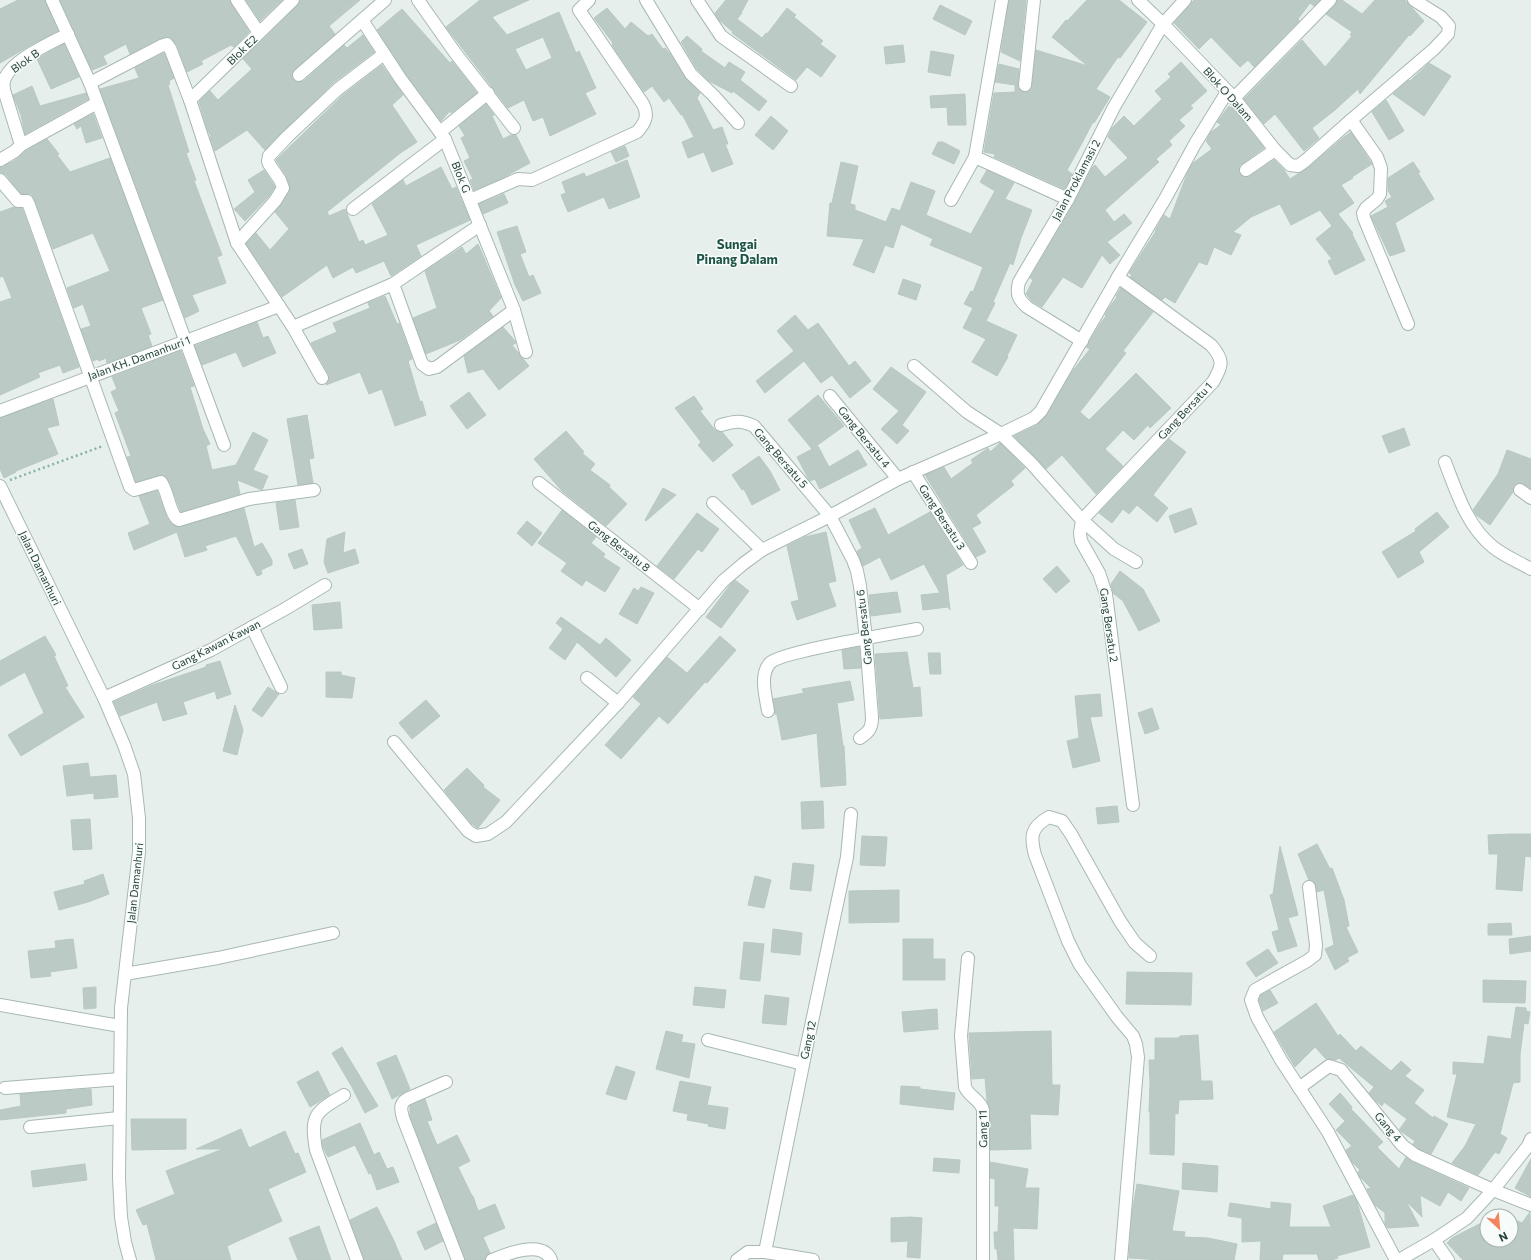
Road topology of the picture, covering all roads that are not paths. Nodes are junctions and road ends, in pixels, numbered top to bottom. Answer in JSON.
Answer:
{"nodes":[{"id":1,"x":52,"y":0,"type":"edge"},
{"id":2,"x":237,"y":0,"type":"edge"},
{"id":3,"x":293,"y":0,"type":"edge"},
{"id":4,"x":385,"y":0,"type":"edge"},
{"id":5,"x":418,"y":0,"type":"edge"},
{"id":6,"x":589,"y":0,"type":"edge"},
{"id":7,"x":646,"y":0,"type":"edge"},
{"id":8,"x":697,"y":0,"type":"edge"},
{"id":9,"x":1002,"y":0,"type":"edge"},
{"id":10,"x":1034,"y":0,"type":"edge"},
{"id":11,"x":1138,"y":0,"type":"edge"},
{"id":12,"x":1185,"y":0,"type":"edge"},
{"id":13,"x":1330,"y":0,"type":"edge"},
{"id":14,"x":1414,"y":0,"type":"edge"},
{"id":15,"x":576,"y":5,"type":"edge"},
{"id":16,"x":362,"y":20,"type":"junction"},
{"id":17,"x":1163,"y":24,"type":"junction"},
{"id":18,"x":259,"y":33,"type":"junction"},
{"id":19,"x":68,"y":34,"type":"junction"},
{"id":20,"x":384,"y":54,"type":"junction"},
{"id":21,"x":299,"y":75,"type":"dead end"},
{"id":22,"x":90,"y":83,"type":"junction"},
{"id":23,"x":1024,"y":85,"type":"dead end"},
{"id":24,"x":791,"y":86,"type":"dead end"},
{"id":25,"x":488,"y":93,"type":"junction"},
{"id":26,"x":1230,"y":95,"type":"junction"},
{"id":27,"x":190,"y":100,"type":"junction"},
{"id":28,"x":97,"y":103,"type":"junction"},
{"id":29,"x":1351,"y":120,"type":"junction"},
{"id":30,"x":738,"y":123,"type":"dead end"},
{"id":31,"x":514,"y":128,"type":"dead end"},
{"id":32,"x":442,"y":136,"type":"junction"},
{"id":33,"x":21,"y":145,"type":"junction"},
{"id":34,"x":1275,"y":150,"type":"junction"},
{"id":35,"x":975,"y":157,"type":"junction"},
{"id":36,"x":0,"y":160,"type":"edge"},
{"id":37,"x":1246,"y":170,"type":"dead end"},
{"id":38,"x":0,"y":180,"type":"edge"},
{"id":39,"x":1068,"y":199,"type":"junction"},
{"id":40,"x":470,"y":200,"type":"junction"},
{"id":41,"x":951,"y":200,"type":"dead end"},
{"id":42,"x":354,"y":209,"type":"dead end"},
{"id":43,"x":480,"y":225,"type":"junction"},
{"id":44,"x":237,"y":243,"type":"junction"},
{"id":45,"x":1118,"y":277,"type":"junction"},
{"id":46,"x":393,"y":284,"type":"junction"},
{"id":47,"x":279,"y":306,"type":"junction"},
{"id":48,"x":514,"y":310,"type":"junction"},
{"id":49,"x":1408,"y":324,"type":"dead end"},
{"id":50,"x":294,"y":327,"type":"junction"},
{"id":51,"x":185,"y":341,"type":"junction"},
{"id":52,"x":1082,"y":342,"type":"junction"},
{"id":53,"x":526,"y":352,"type":"dead end"},
{"id":54,"x":914,"y":366,"type":"dead end"},
{"id":55,"x":91,"y":376,"type":"junction"},
{"id":56,"x":322,"y":378,"type":"dead end"},
{"id":57,"x":830,"y":396,"type":"dead end"},
{"id":58,"x":0,"y":411,"type":"edge"},
{"id":59,"x":721,"y":425,"type":"dead end"},
{"id":60,"x":1001,"y":434,"type":"junction"},
{"id":61,"x":224,"y":445,"type":"dead end"},
{"id":62,"x":1446,"y":462,"type":"dead end"},
{"id":63,"x":913,"y":472,"type":"junction"},
{"id":64,"x":898,"y":479,"type":"junction"},
{"id":65,"x":4,"y":483,"type":"edge"},
{"id":66,"x":539,"y":483,"type":"dead end"},
{"id":67,"x":314,"y":490,"type":"dead end"},
{"id":68,"x":1520,"y":490,"type":"dead end"},
{"id":69,"x":1531,"y":498,"type":"edge"},
{"id":70,"x":713,"y":503,"type":"dead end"},
{"id":71,"x":830,"y":516,"type":"junction"},
{"id":72,"x":1082,"y":520,"type":"junction"},
{"id":73,"x":762,"y":550,"type":"junction"},
{"id":74,"x":971,"y":562,"type":"dead end"},
{"id":75,"x":1136,"y":562,"type":"dead end"},
{"id":76,"x":1531,"y":568,"type":"edge"},
{"id":77,"x":325,"y":585,"type":"dead end"},
{"id":78,"x":700,"y":609,"type":"junction"},
{"id":79,"x":252,"y":627,"type":"junction"},
{"id":80,"x":917,"y":629,"type":"dead end"},
{"id":81,"x":866,"y":639,"type":"junction"},
{"id":82,"x":587,"y":678,"type":"dead end"},
{"id":83,"x":281,"y":687,"type":"dead end"},
{"id":84,"x":104,"y":698,"type":"junction"},
{"id":85,"x":618,"y":704,"type":"junction"},
{"id":86,"x":768,"y":711,"type":"dead end"},
{"id":87,"x":860,"y":738,"type":"dead end"},
{"id":88,"x":394,"y":742,"type":"dead end"},
{"id":89,"x":1133,"y":806,"type":"dead end"},
{"id":90,"x":851,"y":814,"type":"dead end"},
{"id":91,"x":1309,"y":887,"type":"dead end"},
{"id":92,"x":333,"y":933,"type":"dead end"},
{"id":93,"x":1150,"y":956,"type":"dead end"},
{"id":94,"x":968,"y":958,"type":"dead end"},
{"id":95,"x":125,"y":974,"type":"junction"},
{"id":96,"x":0,"y":1005,"type":"edge"},
{"id":97,"x":120,"y":1026,"type":"junction"},
{"id":98,"x":708,"y":1040,"type":"dead end"},
{"id":99,"x":803,"y":1064,"type":"junction"},
{"id":100,"x":120,"y":1080,"type":"junction"},
{"id":101,"x":446,"y":1082,"type":"dead end"},
{"id":102,"x":5,"y":1088,"type":"dead end"},
{"id":103,"x":1299,"y":1088,"type":"junction"},
{"id":104,"x":344,"y":1095,"type":"dead end"},
{"id":105,"x":119,"y":1118,"type":"junction"},
{"id":106,"x":30,"y":1127,"type":"dead end"},
{"id":107,"x":1530,"y":1144,"type":"edge"},
{"id":108,"x":1493,"y":1190,"type":"junction"},
{"id":109,"x":1531,"y":1205,"type":"edge"},
{"id":110,"x":1434,"y":1240,"type":"junction"},
{"id":111,"x":765,"y":1252,"type":"junction"},
{"id":112,"x":130,"y":1260,"type":"edge"},
{"id":113,"x":357,"y":1260,"type":"edge"},
{"id":114,"x":458,"y":1260,"type":"edge"},
{"id":115,"x":492,"y":1260,"type":"edge"},
{"id":116,"x":551,"y":1260,"type":"edge"},
{"id":117,"x":737,"y":1260,"type":"edge"},
{"id":118,"x":813,"y":1260,"type":"edge"},
{"id":119,"x":983,"y":1260,"type":"edge"},
{"id":120,"x":1121,"y":1260,"type":"edge"},
{"id":121,"x":1398,"y":1260,"type":"edge"},
{"id":122,"x":1448,"y":1260,"type":"edge"}],
"edges":[{"from":1,"to":19,"type":"street"},
{"from":2,"to":18,"type":"street"},
{"from":3,"to":18,"type":"street","name":"Blok E2"},
{"from":4,"to":16,"type":"street"},
{"from":5,"to":25,"type":"street"},
{"from":6,"to":15,"type":"street"},
{"from":7,"to":30,"type":"street"},
{"from":8,"to":24,"type":"street"},
{"from":9,"to":35,"type":"street"},
{"from":10,"to":23,"type":"street"},
{"from":11,"to":17,"type":"street","name":"Blok O Dalam"},
{"from":12,"to":17,"type":"street","name":"Jalan Proklamasi 2"},
{"from":13,"to":26,"type":"street"},
{"from":14,"to":29,"type":"street"},
{"from":15,"to":40,"type":"street"},
{"from":16,"to":20,"type":"street","name":"Blok G"},
{"from":16,"to":21,"type":"street"},
{"from":17,"to":26,"type":"street","name":"Blok O Dalam"},
{"from":17,"to":39,"type":"street","name":"Jalan Proklamasi 2"},
{"from":18,"to":27,"type":"street","name":"Blok E2"},
{"from":19,"to":22,"type":"street"},
{"from":19,"to":33,"type":"street","name":"Blok B"},
{"from":20,"to":32,"type":"street","name":"Blok G"},
{"from":20,"to":44,"type":"street"},
{"from":22,"to":27,"type":"street"},
{"from":22,"to":28,"type":"street"},
{"from":25,"to":31,"type":"street"},
{"from":25,"to":32,"type":"street"},
{"from":26,"to":34,"type":"street","name":"Blok O Dalam"},
{"from":26,"to":45,"type":"street"},
{"from":27,"to":44,"type":"street"},
{"from":28,"to":33,"type":"street"},
{"from":28,"to":51,"type":"street"},
{"from":29,"to":34,"type":"street","name":"Blok O Dalam"},
{"from":29,"to":49,"type":"street"},
{"from":32,"to":40,"type":"street","name":"Blok G"},
{"from":32,"to":42,"type":"street"},
{"from":33,"to":36,"type":"street"},
{"from":34,"to":37,"type":"street"},
{"from":35,"to":39,"type":"street"},
{"from":35,"to":41,"type":"street"},
{"from":38,"to":55,"type":"street"},
{"from":39,"to":52,"type":"street","name":"Jalan Proklamasi 2"},
{"from":40,"to":43,"type":"street","name":"Blok G"},
{"from":43,"to":46,"type":"street"},
{"from":43,"to":48,"type":"street","name":"Blok G"},
{"from":44,"to":47,"type":"street"},
{"from":45,"to":52,"type":"street"},
{"from":45,"to":72,"type":"street","name":"Gang Bersatu 1"},
{"from":46,"to":48,"type":"street"},
{"from":46,"to":50,"type":"street"},
{"from":47,"to":50,"type":"street"},
{"from":47,"to":51,"type":"street","name":"Jalan KH. Damanhuri 1"},
{"from":48,"to":53,"type":"street","name":"Blok G"},
{"from":50,"to":56,"type":"street"},
{"from":51,"to":55,"type":"street","name":"Jalan KH. Damanhuri 1"},
{"from":51,"to":61,"type":"street"},
{"from":52,"to":60,"type":"street"},
{"from":54,"to":60,"type":"street"},
{"from":55,"to":58,"type":"street","name":"Jalan KH. Damanhuri 1"},
{"from":55,"to":67,"type":"street"},
{"from":57,"to":64,"type":"street","name":"Gang Bersatu 4"},
{"from":59,"to":71,"type":"street","name":"Gang Bersatu 5"},
{"from":60,"to":63,"type":"street"},
{"from":60,"to":72,"type":"street"},
{"from":62,"to":76,"type":"street"},
{"from":63,"to":64,"type":"street"},
{"from":63,"to":74,"type":"street","name":"Gang Bersatu 3"},
{"from":64,"to":71,"type":"street"},
{"from":65,"to":84,"type":"street","name":"Jalan Damanhuri"},
{"from":66,"to":78,"type":"street","name":"Gang Bersatu 8"},
{"from":68,"to":69,"type":"street"},
{"from":70,"to":73,"type":"street"},
{"from":71,"to":73,"type":"street"},
{"from":71,"to":81,"type":"street","name":"Gang Bersatu 6"},
{"from":72,"to":75,"type":"street"},
{"from":72,"to":89,"type":"street","name":"Gang Bersatu 2"},
{"from":73,"to":78,"type":"street"},
{"from":77,"to":79,"type":"street","name":"Gang Kawan Kawan"},
{"from":78,"to":85,"type":"street"},
{"from":79,"to":83,"type":"street"},
{"from":79,"to":84,"type":"street","name":"Gang Kawan Kawan"},
{"from":80,"to":81,"type":"street"},
{"from":81,"to":86,"type":"street"},
{"from":81,"to":87,"type":"street","name":"Gang Bersatu 6"},
{"from":82,"to":85,"type":"street"},
{"from":84,"to":95,"type":"street","name":"Jalan Damanhuri"},
{"from":85,"to":88,"type":"street"},
{"from":90,"to":99,"type":"street","name":"Gang 12"},
{"from":91,"to":103,"type":"street"},
{"from":92,"to":95,"type":"street"},
{"from":93,"to":120,"type":"street"},
{"from":94,"to":119,"type":"street","name":"Gang 11"},
{"from":95,"to":97,"type":"street","name":"Jalan Damanhuri"},
{"from":96,"to":97,"type":"street"},
{"from":97,"to":100,"type":"street","name":"Jalan Damanhuri"},
{"from":98,"to":99,"type":"street"},
{"from":99,"to":111,"type":"street","name":"Gang 12"},
{"from":100,"to":102,"type":"street"},
{"from":100,"to":105,"type":"street","name":"Jalan Damanhuri"},
{"from":101,"to":114,"type":"street"},
{"from":103,"to":108,"type":"street","name":"Gang 4"},
{"from":103,"to":121,"type":"street"},
{"from":104,"to":113,"type":"street"},
{"from":105,"to":106,"type":"street"},
{"from":105,"to":112,"type":"street","name":"Jalan Damanhuri"},
{"from":107,"to":108,"type":"street"},
{"from":108,"to":109,"type":"street"},
{"from":108,"to":110,"type":"street"},
{"from":110,"to":121,"type":"street"},
{"from":110,"to":122,"type":"street"},
{"from":111,"to":117,"type":"street"},
{"from":111,"to":118,"type":"street"},
{"from":115,"to":116,"type":"street"}]}
